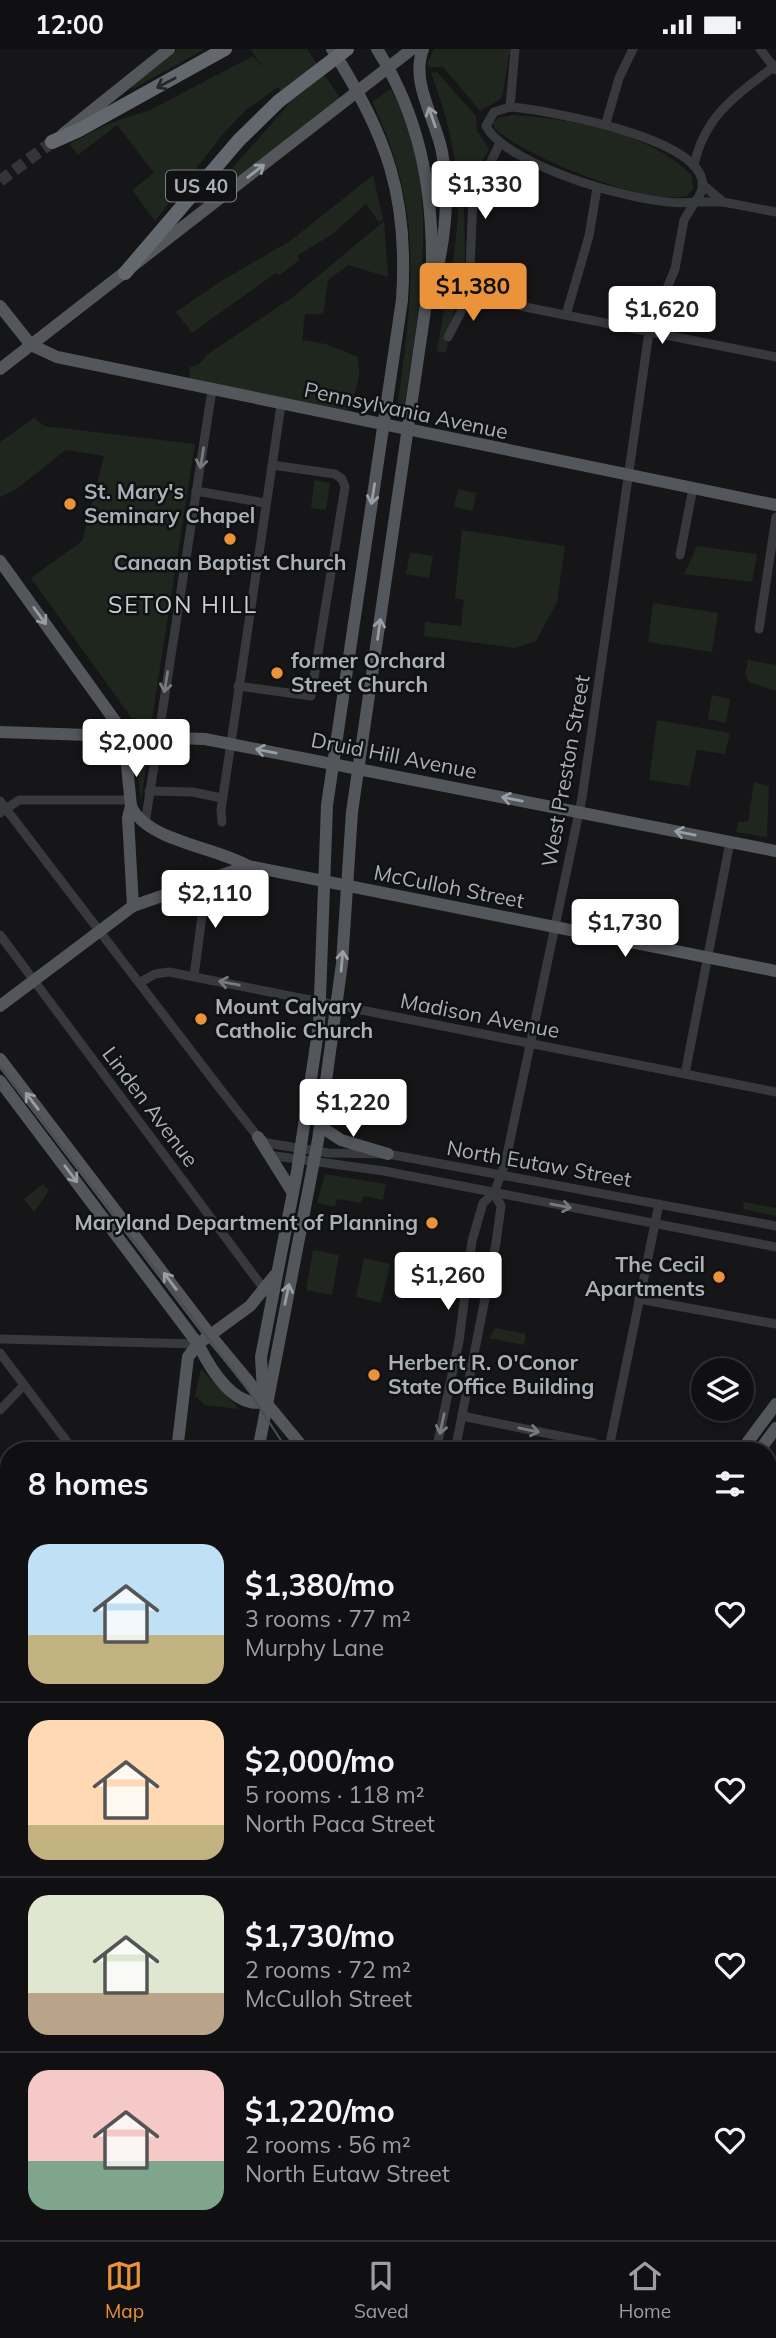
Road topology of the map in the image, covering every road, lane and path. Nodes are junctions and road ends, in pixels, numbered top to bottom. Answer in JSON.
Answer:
{"nodes":[{"id":1,"x":169,"y":49,"type":"edge"},
{"id":2,"x":225,"y":49,"type":"edge"},
{"id":3,"x":332,"y":49,"type":"edge"},
{"id":4,"x":347,"y":49,"type":"edge"},
{"id":5,"x":377,"y":49,"type":"edge"},
{"id":6,"x":411,"y":49,"type":"edge"},
{"id":7,"x":423,"y":49,"type":"edge"},
{"id":8,"x":515,"y":49,"type":"edge"},
{"id":9,"x":634,"y":49,"type":"edge"},
{"id":10,"x":760,"y":49,"type":"edge"},
{"id":11,"x":389,"y":67,"type":"junction"},
{"id":12,"x":775,"y":67,"type":"edge"},
{"id":13,"x":358,"y":91,"type":"junction"},
{"id":14,"x":510,"y":107,"type":"junction"},
{"id":15,"x":606,"y":123,"type":"junction"},
{"id":16,"x":52,"y":142,"type":"joint"},
{"id":17,"x":500,"y":143,"type":"junction"},
{"id":18,"x":696,"y":147,"type":"junction"},
{"id":19,"x":683,"y":157,"type":"junction"},
{"id":20,"x":694,"y":166,"type":"junction"},
{"id":21,"x":702,"y":184,"type":"junction"},
{"id":22,"x":597,"y":188,"type":"junction"},
{"id":23,"x":670,"y":202,"type":"junction"},
{"id":24,"x":695,"y":202,"type":"junction"},
{"id":25,"x":723,"y":202,"type":"junction"},
{"id":26,"x":776,"y":212,"type":"edge"},
{"id":27,"x":684,"y":220,"type":"junction"},
{"id":28,"x":125,"y":273,"type":"junction"},
{"id":29,"x":465,"y":295,"type":"junction"},
{"id":30,"x":428,"y":304,"type":"junction"},
{"id":31,"x":0,"y":306,"type":"edge"},
{"id":32,"x":566,"y":316,"type":"junction"},
{"id":33,"x":649,"y":332,"type":"junction"},
{"id":34,"x":448,"y":337,"type":"dead end"},
{"id":35,"x":31,"y":345,"type":"junction"},
{"id":36,"x":776,"y":357,"type":"edge"},
{"id":37,"x":0,"y":369,"type":"edge"},
{"id":38,"x":212,"y":390,"type":"junction"},
{"id":39,"x":281,"y":405,"type":"junction"},
{"id":40,"x":383,"y":426,"type":"junction"},
{"id":41,"x":408,"y":431,"type":"junction"},
{"id":42,"x":272,"y":464,"type":"junction"},
{"id":43,"x":629,"y":475,"type":"junction"},
{"id":44,"x":693,"y":488,"type":"junction"},
{"id":45,"x":196,"y":491,"type":"junction"},
{"id":46,"x":265,"y":503,"type":"junction"},
{"id":47,"x":776,"y":505,"type":"edge"},
{"id":48,"x":776,"y":517,"type":"edge"},
{"id":49,"x":680,"y":555,"type":"dead end"},
{"id":50,"x":0,"y":561,"type":"edge"},
{"id":51,"x":760,"y":629,"type":"dead end"},
{"id":52,"x":238,"y":686,"type":"junction"},
{"id":53,"x":0,"y":732,"type":"edge"},
{"id":54,"x":124,"y":735,"type":"junction"},
{"id":55,"x":157,"y":735,"type":"junction"},
{"id":56,"x":230,"y":744,"type":"junction"},
{"id":57,"x":332,"y":764,"type":"junction"},
{"id":58,"x":358,"y":768,"type":"junction"},
{"id":59,"x":149,"y":791,"type":"junction"},
{"id":60,"x":222,"y":799,"type":"junction"},
{"id":61,"x":131,"y":803,"type":"junction"},
{"id":62,"x":2,"y":808,"type":"edge"},
{"id":63,"x":578,"y":812,"type":"junction"},
{"id":64,"x":222,"y":823,"type":"dead end"},
{"id":65,"x":145,"y":825,"type":"junction"},
{"id":66,"x":730,"y":842,"type":"junction"},
{"id":67,"x":776,"y":851,"type":"edge"},
{"id":68,"x":248,"y":866,"type":"junction"},
{"id":69,"x":207,"y":879,"type":"junction"},
{"id":70,"x":323,"y":882,"type":"junction"},
{"id":71,"x":346,"y":887,"type":"junction"},
{"id":72,"x":133,"y":906,"type":"junction"},
{"id":73,"x":555,"y":928,"type":"junction"},
{"id":74,"x":99,"y":930,"type":"junction"},
{"id":75,"x":0,"y":935,"type":"edge"},
{"id":76,"x":708,"y":958,"type":"junction"},
{"id":77,"x":776,"y":971,"type":"edge"},
{"id":78,"x":194,"y":977,"type":"junction"},
{"id":79,"x":33,"y":980,"type":"junction"},
{"id":80,"x":139,"y":983,"type":"junction"},
{"id":81,"x":320,"y":1002,"type":"junction"},
{"id":82,"x":337,"y":1005,"type":"junction"},
{"id":83,"x":0,"y":1006,"type":"edge"},
{"id":84,"x":532,"y":1044,"type":"junction"},
{"id":85,"x":0,"y":1059,"type":"edge"},
{"id":86,"x":685,"y":1074,"type":"junction"},
{"id":87,"x":0,"y":1081,"type":"edge"},
{"id":88,"x":776,"y":1092,"type":"edge"},
{"id":89,"x":320,"y":1126,"type":"junction"},
{"id":90,"x":258,"y":1137,"type":"junction"},
{"id":91,"x":388,"y":1154,"type":"junction"},
{"id":92,"x":268,"y":1155,"type":"junction"},
{"id":93,"x":300,"y":1155,"type":"junction"},
{"id":94,"x":315,"y":1157,"type":"junction"},
{"id":95,"x":502,"y":1175,"type":"junction"},
{"id":96,"x":494,"y":1193,"type":"junction"},
{"id":97,"x":293,"y":1194,"type":"junction"},
{"id":98,"x":659,"y":1204,"type":"junction"},
{"id":99,"x":654,"y":1224,"type":"junction"},
{"id":100,"x":776,"y":1226,"type":"edge"},
{"id":101,"x":776,"y":1247,"type":"edge"},
{"id":102,"x":269,"y":1295,"type":"junction"},
{"id":103,"x":639,"y":1299,"type":"junction"},
{"id":104,"x":776,"y":1324,"type":"edge"},
{"id":105,"x":211,"y":1336,"type":"junction"},
{"id":106,"x":0,"y":1339,"type":"edge"},
{"id":107,"x":164,"y":1343,"type":"junction"},
{"id":108,"x":198,"y":1344,"type":"junction"},
{"id":109,"x":0,"y":1353,"type":"edge"},
{"id":110,"x":183,"y":1361,"type":"junction"},
{"id":111,"x":24,"y":1385,"type":"junction"},
{"id":112,"x":265,"y":1402,"type":"junction"},
{"id":113,"x":776,"y":1403,"type":"edge"},
{"id":114,"x":0,"y":1410,"type":"edge"},
{"id":115,"x":462,"y":1416,"type":"junction"},
{"id":116,"x":776,"y":1427,"type":"edge"},
{"id":117,"x":67,"y":1442,"type":"edge"},
{"id":118,"x":178,"y":1442,"type":"edge"},
{"id":119,"x":259,"y":1442,"type":"edge"},
{"id":120,"x":298,"y":1442,"type":"edge"},
{"id":121,"x":438,"y":1442,"type":"edge"},
{"id":122,"x":457,"y":1442,"type":"edge"},
{"id":123,"x":576,"y":1442,"type":"edge"},
{"id":124,"x":612,"y":1442,"type":"edge"},
{"id":125,"x":748,"y":1442,"type":"edge"},
{"id":126,"x":765,"y":1442,"type":"edge"}],
"edges":[{"from":1,"to":16,"type":"main road"},
{"from":2,"to":16,"type":"highway","one_way":true},
{"from":3,"to":13,"type":"main road"},
{"from":4,"to":28,"type":"highway","number":"US 40","bridge":true},
{"from":5,"to":11,"type":"main road"},
{"from":6,"to":11,"type":"main road"},
{"from":30,"to":7,"type":"main road","one_way":true},
{"from":8,"to":14,"type":"street"},
{"from":9,"to":15,"type":"street"},
{"from":10,"to":12,"type":"street"},
{"from":11,"to":13,"type":"main road"},
{"from":11,"to":30,"type":"main road"},
{"from":12,"to":18,"type":"street"},
{"from":28,"to":13,"type":"main road","one_way":true},
{"from":13,"to":40,"type":"main road"},
{"from":14,"to":15,"type":"street"},
{"from":14,"to":17,"type":"street"},
{"from":15,"to":19,"type":"street"},
{"from":17,"to":22,"type":"street"},
{"from":17,"to":29,"type":"street"},
{"from":18,"to":19,"type":"street"},
{"from":18,"to":20,"type":"street"},
{"from":19,"to":20,"type":"street"},
{"from":20,"to":21,"type":"street"},
{"from":21,"to":24,"type":"street"},
{"from":21,"to":25,"type":"street"},
{"from":22,"to":23,"type":"street"},
{"from":22,"to":32,"type":"street"},
{"from":23,"to":24,"type":"street"},
{"from":23,"to":27,"type":"street"},
{"from":24,"to":25,"type":"street"},
{"from":24,"to":27,"type":"street"},
{"from":25,"to":26,"type":"street"},
{"from":27,"to":33,"type":"street","name":"West Preston Street"},
{"from":28,"to":35,"type":"main road","number":"US 40"},
{"from":29,"to":32,"type":"street"},
{"from":29,"to":34,"type":"street"},
{"from":30,"to":41,"type":"main road"},
{"from":31,"to":35,"type":"main road"},
{"from":32,"to":33,"type":"street"},
{"from":33,"to":36,"type":"street"},
{"from":33,"to":43,"type":"street","name":"West Preston Street"},
{"from":35,"to":37,"type":"main road","number":"US 40"},
{"from":35,"to":38,"type":"main road","name":"Pennsylvania Avenue"},
{"from":38,"to":39,"type":"main road","name":"Pennsylvania Avenue"},
{"from":38,"to":45,"type":"street","one_way":true},
{"from":39,"to":40,"type":"main road","name":"Pennsylvania Avenue"},
{"from":39,"to":42,"type":"street"},
{"from":40,"to":41,"type":"main road","name":"Pennsylvania Avenue"},
{"from":40,"to":57,"type":"main road","one_way":true},
{"from":41,"to":43,"type":"main road","name":"Pennsylvania Avenue"},
{"from":58,"to":41,"type":"main road","one_way":true},
{"from":42,"to":46,"type":"street"},
{"from":42,"to":52,"type":"street"},
{"from":43,"to":44,"type":"main road","name":"Pennsylvania Avenue"},
{"from":43,"to":63,"type":"street","name":"West Preston Street"},
{"from":44,"to":47,"type":"main road","name":"Pennsylvania Avenue"},
{"from":44,"to":49,"type":"street"},
{"from":45,"to":46,"type":"street"},
{"from":45,"to":55,"type":"street","one_way":true},
{"from":46,"to":52,"type":"street"},
{"from":48,"to":51,"type":"street"},
{"from":50,"to":54,"type":"main road","one_way":true},
{"from":52,"to":56,"type":"street"},
{"from":53,"to":54,"type":"main road","name":"Druid Hill Avenue"},
{"from":54,"to":55,"type":"main road","name":"Druid Hill Avenue"},
{"from":54,"to":61,"type":"main road"},
{"from":55,"to":56,"type":"main road","name":"Druid Hill Avenue"},
{"from":55,"to":59,"type":"street"},
{"from":57,"to":56,"type":"main road","name":"Druid Hill Avenue","one_way":true},
{"from":56,"to":60,"type":"street"},
{"from":57,"to":58,"type":"main road","name":"Druid Hill Avenue"},
{"from":57,"to":70,"type":"main road"},
{"from":63,"to":58,"type":"main road","name":"Druid Hill Avenue","one_way":true},
{"from":58,"to":71,"type":"main road"},
{"from":59,"to":60,"type":"street"},
{"from":59,"to":65,"type":"street"},
{"from":60,"to":64,"type":"street"},
{"from":61,"to":62,"type":"street"},
{"from":61,"to":65,"type":"main road"},
{"from":61,"to":72,"type":"main road"},
{"from":62,"to":74,"type":"street"},
{"from":66,"to":63,"type":"main road","name":"Druid Hill Avenue","one_way":true},
{"from":63,"to":73,"type":"street","name":"West Preston Street"},
{"from":65,"to":68,"type":"main road","name":"McCulloh Street"},
{"from":66,"to":67,"type":"main road","name":"Druid Hill Avenue"},
{"from":66,"to":76,"type":"street"},
{"from":68,"to":69,"type":"main road"},
{"from":68,"to":70,"type":"main road","name":"McCulloh Street"},
{"from":69,"to":72,"type":"main road"},
{"from":69,"to":78,"type":"street"},
{"from":70,"to":71,"type":"main road","name":"McCulloh Street"},
{"from":70,"to":81,"type":"main road"},
{"from":71,"to":73,"type":"main road","name":"McCulloh Street"},
{"from":82,"to":71,"type":"main road","one_way":true},
{"from":72,"to":74,"type":"main road"},
{"from":73,"to":76,"type":"main road","name":"McCulloh Street"},
{"from":73,"to":84,"type":"street","name":"West Preston Street"},
{"from":74,"to":79,"type":"main road"},
{"from":74,"to":80,"type":"street"},
{"from":75,"to":79,"type":"street","name":"Linden Avenue"},
{"from":76,"to":77,"type":"main road","name":"McCulloh Street"},
{"from":76,"to":86,"type":"street"},
{"from":78,"to":80,"type":"street","name":"Madison Avenue"},
{"from":81,"to":78,"type":"street","name":"Madison Avenue","one_way":true},
{"from":79,"to":83,"type":"main road"},
{"from":79,"to":102,"type":"street","name":"Linden Avenue"},
{"from":80,"to":90,"type":"street"},
{"from":81,"to":82,"type":"street","name":"Madison Avenue"},
{"from":81,"to":93,"type":"main road"},
{"from":82,"to":84,"type":"street","name":"Madison Avenue"},
{"from":82,"to":89,"type":"main road"},
{"from":84,"to":86,"type":"street","name":"Madison Avenue"},
{"from":84,"to":95,"type":"street","name":"West Preston Street"},
{"from":105,"to":85,"type":"main road","one_way":true},
{"from":86,"to":88,"type":"street","name":"Madison Avenue"},
{"from":87,"to":108,"type":"main road","one_way":true},
{"from":89,"to":91,"type":"main road"},
{"from":89,"to":94,"type":"main road"},
{"from":90,"to":92,"type":"main road"},
{"from":90,"to":93,"type":"street","name":"North Eutaw Street"},
{"from":91,"to":94,"type":"street","name":"North Eutaw Street"},
{"from":91,"to":95,"type":"street","name":"North Eutaw Street"},
{"from":92,"to":93,"type":"street","name":"North Eutaw Street"},
{"from":92,"to":97,"type":"main road"},
{"from":93,"to":94,"type":"street","name":"North Eutaw Street"},
{"from":93,"to":97,"type":"main road"},
{"from":94,"to":96,"type":"street","name":"North Eutaw Street"},
{"from":112,"to":94,"type":"main road","one_way":true},
{"from":95,"to":96,"type":"street","name":"West Preston Street"},
{"from":95,"to":98,"type":"street","name":"North Eutaw Street"},
{"from":96,"to":99,"type":"street","name":"North Eutaw Street","one_way":true},
{"from":96,"to":115,"type":"street"},
{"from":96,"to":121,"type":"street","name":"West Preston Street","one_way":true},
{"from":97,"to":102,"type":"main road"},
{"from":98,"to":99,"type":"street"},
{"from":98,"to":100,"type":"street","name":"North Eutaw Street"},
{"from":99,"to":101,"type":"street","name":"North Eutaw Street"},
{"from":99,"to":103,"type":"street"},
{"from":102,"to":105,"type":"main road"},
{"from":102,"to":112,"type":"main road"},
{"from":103,"to":104,"type":"street"},
{"from":103,"to":124,"type":"street"},
{"from":105,"to":108,"type":"main road"},
{"from":105,"to":112,"type":"main road"},
{"from":106,"to":107,"type":"street"},
{"from":107,"to":108,"type":"street"},
{"from":107,"to":110,"type":"street"},
{"from":108,"to":110,"type":"main road"},
{"from":108,"to":112,"type":"main road"},
{"from":109,"to":111,"type":"street"},
{"from":110,"to":118,"type":"main road"},
{"from":111,"to":114,"type":"street"},
{"from":111,"to":117,"type":"street"},
{"from":112,"to":119,"type":"main road"},
{"from":112,"to":120,"type":"main road"},
{"from":113,"to":125,"type":"main road"},
{"from":115,"to":122,"type":"street"},
{"from":115,"to":123,"type":"street","one_way":true},
{"from":116,"to":126,"type":"main road"}]}
